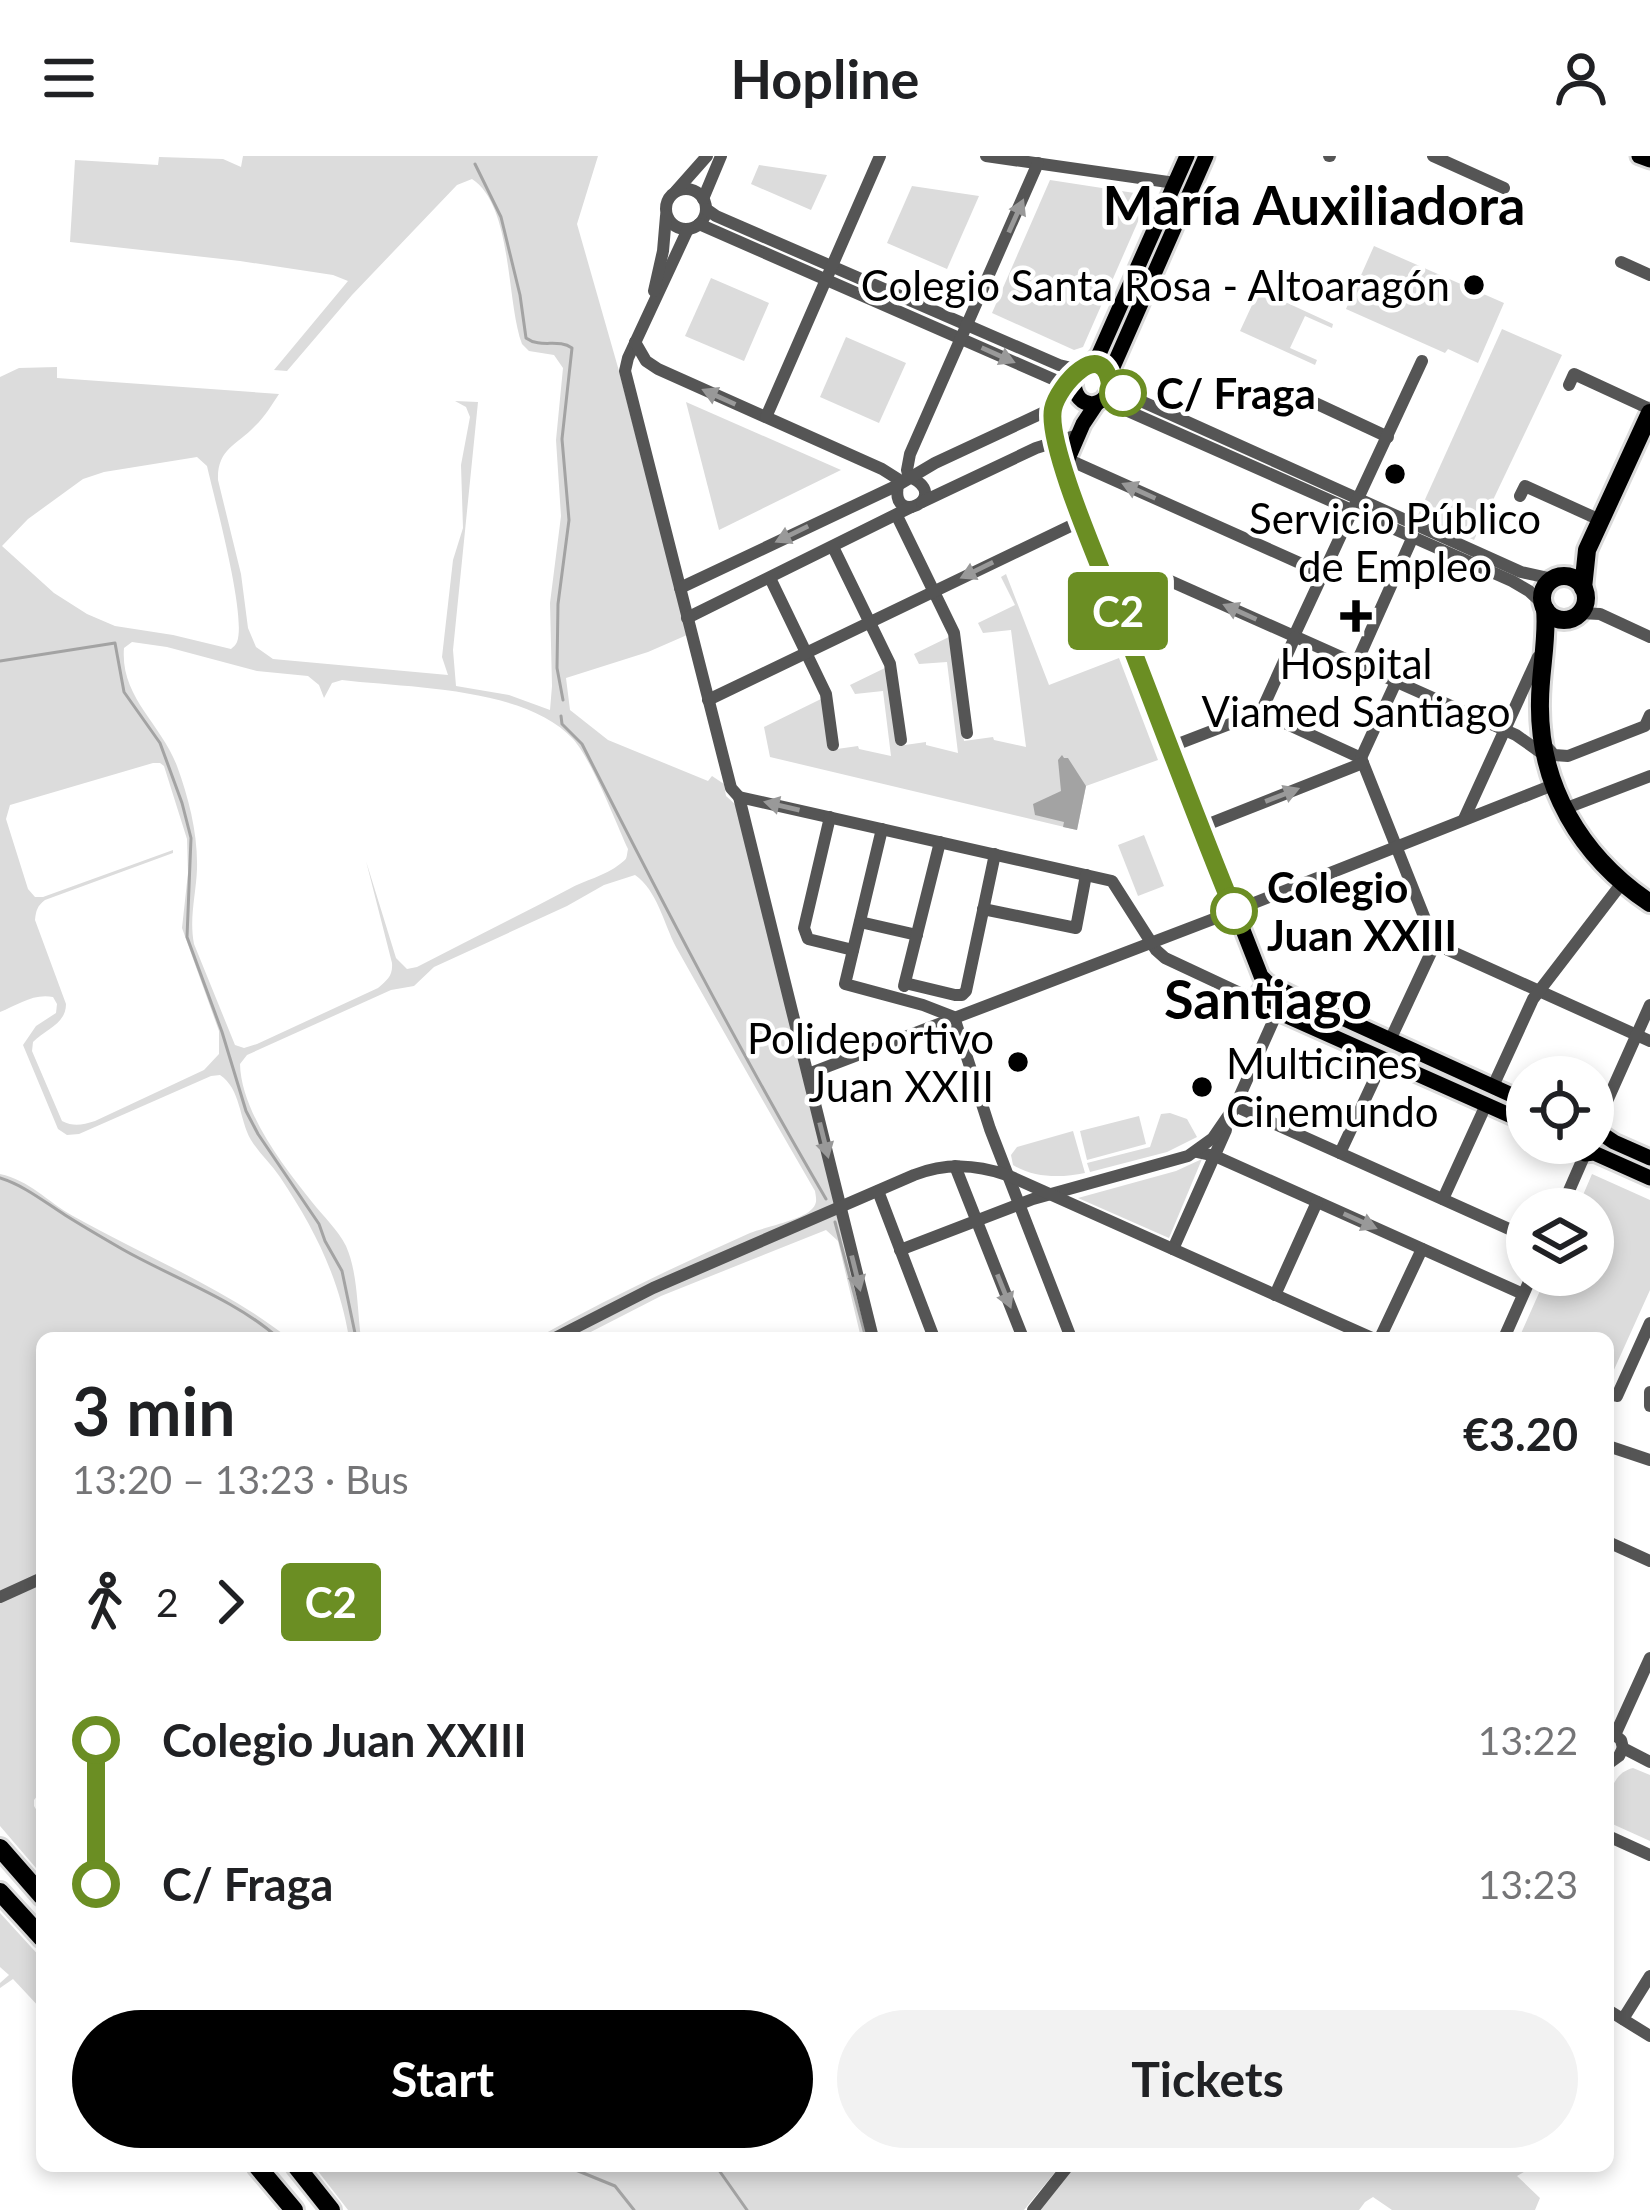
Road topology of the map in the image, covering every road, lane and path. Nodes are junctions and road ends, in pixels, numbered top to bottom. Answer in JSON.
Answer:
{"nodes":[{"id":1,"x":707,"y":156,"type":"edge"},
{"id":2,"x":721,"y":156,"type":"edge"},
{"id":3,"x":880,"y":156,"type":"edge"},
{"id":4,"x":986,"y":156,"type":"edge"},
{"id":5,"x":1187,"y":156,"type":"edge"},
{"id":6,"x":1206,"y":156,"type":"edge"},
{"id":7,"x":1434,"y":156,"type":"edge"},
{"id":8,"x":1639,"y":156,"type":"edge"},
{"id":9,"x":1650,"y":160,"type":"edge"},
{"id":10,"x":1038,"y":163,"type":"junction"},
{"id":11,"x":1175,"y":183,"type":"junction"},
{"id":12,"x":1504,"y":188,"type":"dead end"},
{"id":13,"x":674,"y":192,"type":"junction"},
{"id":14,"x":705,"y":204,"type":"junction"},
{"id":15,"x":666,"y":215,"type":"junction"},
{"id":16,"x":694,"y":227,"type":"junction"},
{"id":17,"x":1621,"y":262,"type":"dead end"},
{"id":18,"x":829,"y":273,"type":"junction"},
{"id":19,"x":1650,"y":275,"type":"edge"},
{"id":20,"x":647,"y":315,"type":"junction"},
{"id":21,"x":968,"y":325,"type":"junction"},
{"id":22,"x":962,"y":339,"type":"junction"},
{"id":23,"x":635,"y":342,"type":"junction"},
{"id":24,"x":1422,"y":361,"type":"dead end"},
{"id":25,"x":658,"y":370,"type":"junction"},
{"id":26,"x":1078,"y":376,"type":"junction"},
{"id":27,"x":627,"y":382,"type":"junction"},
{"id":28,"x":1569,"y":386,"type":"dead end"},
{"id":29,"x":1105,"y":391,"type":"junction"},
{"id":30,"x":1313,"y":402,"type":"dead end"},
{"id":31,"x":1053,"y":408,"type":"junction"},
{"id":32,"x":1650,"y":411,"type":"edge"},
{"id":33,"x":766,"y":417,"type":"junction"},
{"id":34,"x":1078,"y":435,"type":"junction"},
{"id":35,"x":1388,"y":436,"type":"junction"},
{"id":36,"x":1056,"y":443,"type":"junction"},
{"id":37,"x":1066,"y":463,"type":"junction"},
{"id":38,"x":905,"y":481,"type":"junction"},
{"id":39,"x":1520,"y":496,"type":"dead end"},
{"id":40,"x":1356,"y":504,"type":"junction"},
{"id":41,"x":916,"y":505,"type":"junction"},
{"id":42,"x":897,"y":516,"type":"junction"},
{"id":43,"x":1082,"y":520,"type":"junction"},
{"id":44,"x":1600,"y":520,"type":"junction"},
{"id":45,"x":1411,"y":542,"type":"dead end"},
{"id":46,"x":833,"y":547,"type":"junction"},
{"id":47,"x":1587,"y":550,"type":"junction"},
{"id":48,"x":1322,"y":572,"type":"junction"},
{"id":49,"x":770,"y":578,"type":"junction"},
{"id":50,"x":1556,"y":578,"type":"junction"},
{"id":51,"x":680,"y":588,"type":"junction"},
{"id":52,"x":1583,"y":588,"type":"junction"},
{"id":53,"x":934,"y":591,"type":"junction"},
{"id":54,"x":1113,"y":598,"type":"junction"},
{"id":55,"x":1544,"y":606,"type":"junction"},
{"id":56,"x":1574,"y":616,"type":"junction"},
{"id":57,"x":687,"y":618,"type":"junction"},
{"id":58,"x":870,"y":622,"type":"junction"},
{"id":59,"x":1295,"y":636,"type":"junction"},
{"id":60,"x":1650,"y":637,"type":"edge"},
{"id":61,"x":806,"y":653,"type":"junction"},
{"id":62,"x":1543,"y":654,"type":"junction"},
{"id":63,"x":1356,"y":664,"type":"junction"},
{"id":64,"x":1396,"y":682,"type":"junction"},
{"id":65,"x":708,"y":700,"type":"junction"},
{"id":66,"x":1261,"y":712,"type":"junction"},
{"id":67,"x":1647,"y":720,"type":"edge"},
{"id":68,"x":1506,"y":731,"type":"junction"},
{"id":69,"x":967,"y":733,"type":"dead end"},
{"id":70,"x":901,"y":740,"type":"dead end"},
{"id":71,"x":1650,"y":741,"type":"edge"},
{"id":72,"x":833,"y":745,"type":"dead end"},
{"id":73,"x":1170,"y":747,"type":"junction"},
{"id":74,"x":1543,"y":747,"type":"junction"},
{"id":75,"x":1362,"y":761,"type":"junction"},
{"id":76,"x":1650,"y":776,"type":"edge"},
{"id":77,"x":1553,"y":785,"type":"junction"},
{"id":78,"x":739,"y":796,"type":"junction"},
{"id":79,"x":1564,"y":809,"type":"junction"},
{"id":80,"x":830,"y":817,"type":"junction"},
{"id":81,"x":1464,"y":820,"type":"junction"},
{"id":82,"x":1201,"y":827,"type":"junction"},
{"id":83,"x":882,"y":829,"type":"junction"},
{"id":84,"x":940,"y":842,"type":"junction"},
{"id":85,"x":1397,"y":846,"type":"junction"},
{"id":86,"x":995,"y":854,"type":"junction"},
{"id":87,"x":1086,"y":875,"type":"junction"},
{"id":88,"x":1622,"y":883,"type":"junction"},
{"id":89,"x":1650,"y":903,"type":"edge"},
{"id":90,"x":983,"y":909,"type":"junction"},
{"id":91,"x":1234,"y":911,"type":"junction"},
{"id":92,"x":860,"y":922,"type":"junction"},
{"id":93,"x":916,"y":935,"type":"junction"},
{"id":94,"x":1151,"y":942,"type":"junction"},
{"id":95,"x":1435,"y":944,"type":"junction"},
{"id":96,"x":853,"y":950,"type":"junction"},
{"id":97,"x":1266,"y":980,"type":"junction"},
{"id":98,"x":905,"y":983,"type":"junction"},
{"id":99,"x":1540,"y":990,"type":"junction"},
{"id":100,"x":1237,"y":992,"type":"junction"},
{"id":101,"x":901,"y":999,"type":"junction"},
{"id":102,"x":1259,"y":1002,"type":"junction"},
{"id":103,"x":1650,"y":1005,"type":"edge"},
{"id":104,"x":1276,"y":1012,"type":"junction"},
{"id":105,"x":954,"y":1017,"type":"junction"},
{"id":106,"x":1644,"y":1038,"type":"edge"},
{"id":107,"x":1390,"y":1040,"type":"junction"},
{"id":108,"x":1382,"y":1060,"type":"junction"},
{"id":109,"x":808,"y":1074,"type":"junction"},
{"id":110,"x":1492,"y":1085,"type":"junction"},
{"id":111,"x":1506,"y":1092,"type":"edge"},
{"id":112,"x":1614,"y":1096,"type":"edge"},
{"id":113,"x":1484,"y":1105,"type":"junction"},
{"id":114,"x":1235,"y":1106,"type":"junction"},
{"id":115,"x":1506,"y":1115,"type":"edge"},
{"id":116,"x":1614,"y":1139,"type":"edge"},
{"id":117,"x":1196,"y":1152,"type":"junction"},
{"id":118,"x":1340,"y":1153,"type":"junction"},
{"id":119,"x":1215,"y":1156,"type":"junction"},
{"id":120,"x":1650,"y":1158,"type":"edge"},
{"id":121,"x":1614,"y":1163,"type":"edge"},
{"id":122,"x":955,"y":1166,"type":"junction"},
{"id":123,"x":1006,"y":1175,"type":"junction"},
{"id":124,"x":1650,"y":1178,"type":"edge"},
{"id":125,"x":878,"y":1191,"type":"junction"},
{"id":126,"x":1048,"y":1195,"type":"junction"},
{"id":127,"x":1443,"y":1199,"type":"junction"},
{"id":128,"x":1317,"y":1202,"type":"junction"},
{"id":129,"x":1019,"y":1204,"type":"junction"},
{"id":130,"x":841,"y":1207,"type":"junction"},
{"id":131,"x":976,"y":1221,"type":"junction"},
{"id":132,"x":1506,"y":1228,"type":"edge"},
{"id":133,"x":1173,"y":1249,"type":"junction"},
{"id":134,"x":1422,"y":1249,"type":"junction"},
{"id":135,"x":900,"y":1250,"type":"junction"},
{"id":136,"x":1506,"y":1286,"type":"edge"},
{"id":137,"x":1275,"y":1295,"type":"junction"},
{"id":138,"x":1522,"y":1296,"type":"edge"},
{"id":139,"x":1649,"y":1327,"type":"edge"},
{"id":140,"x":567,"y":1332,"type":"edge"},
{"id":141,"x":872,"y":1332,"type":"edge"},
{"id":142,"x":932,"y":1332,"type":"edge"},
{"id":143,"x":1020,"y":1332,"type":"edge"},
{"id":144,"x":1069,"y":1332,"type":"edge"},
{"id":145,"x":1362,"y":1332,"type":"edge"},
{"id":146,"x":1379,"y":1332,"type":"edge"},
{"id":147,"x":1507,"y":1332,"type":"edge"},
{"id":148,"x":1650,"y":1392,"type":"edge"},
{"id":149,"x":1614,"y":1393,"type":"edge"},
{"id":150,"x":1650,"y":1405,"type":"edge"},
{"id":151,"x":1614,"y":1448,"type":"edge"},
{"id":152,"x":1650,"y":1460,"type":"edge"},
{"id":153,"x":1614,"y":1545,"type":"edge"},
{"id":154,"x":1650,"y":1561,"type":"edge"},
{"id":155,"x":36,"y":1581,"type":"edge"},
{"id":156,"x":0,"y":1597,"type":"edge"},
{"id":157,"x":1650,"y":1658,"type":"edge"},
{"id":158,"x":1614,"y":1729,"type":"edge"},
{"id":159,"x":1614,"y":1736,"type":"edge"},
{"id":160,"x":1623,"y":1748,"type":"junction"},
{"id":161,"x":1614,"y":1758,"type":"edge"},
{"id":162,"x":1650,"y":1762,"type":"edge"},
{"id":163,"x":1614,"y":1839,"type":"edge"},
{"id":164,"x":0,"y":1848,"type":"edge"},
{"id":165,"x":1650,"y":1855,"type":"edge"},
{"id":166,"x":36,"y":1889,"type":"edge"},
{"id":167,"x":0,"y":1892,"type":"edge"},
{"id":168,"x":36,"y":1931,"type":"edge"},
{"id":169,"x":1650,"y":1976,"type":"edge"},
{"id":170,"x":1614,"y":2014,"type":"edge"},
{"id":171,"x":1623,"y":2019,"type":"junction"},
{"id":172,"x":1650,"y":2036,"type":"edge"},
{"id":173,"x":262,"y":2172,"type":"edge"},
{"id":174,"x":301,"y":2172,"type":"edge"},
{"id":175,"x":1063,"y":2172,"type":"edge"},
{"id":176,"x":294,"y":2210,"type":"edge"},
{"id":177,"x":331,"y":2210,"type":"edge"},
{"id":178,"x":1033,"y":2210,"type":"edge"}],
"edges":[{"from":1,"to":13,"type":"street"},
{"from":2,"to":14,"type":"street"},
{"from":3,"to":18,"type":"street"},
{"from":4,"to":10,"type":"street"},
{"from":5,"to":11,"type":"main road"},
{"from":6,"to":29,"type":"main road"},
{"from":7,"to":12,"type":"street"},
{"from":8,"to":9,"type":"main road"},
{"from":10,"to":11,"type":"street"},
{"from":21,"to":10,"type":"street","one_way":true},
{"from":11,"to":26,"type":"main road"},
{"from":13,"to":14,"type":"street"},
{"from":13,"to":15,"type":"street"},
{"from":14,"to":16,"type":"street"},
{"from":14,"to":18,"type":"street"},
{"from":15,"to":16,"type":"street"},
{"from":15,"to":20,"type":"street"},
{"from":16,"to":18,"type":"street"},
{"from":16,"to":20,"type":"street"},
{"from":17,"to":19,"type":"street"},
{"from":18,"to":21,"type":"street"},
{"from":18,"to":22,"type":"street"},
{"from":18,"to":33,"type":"street"},
{"from":20,"to":23,"type":"street"},
{"from":21,"to":22,"type":"street"},
{"from":21,"to":26,"type":"street"},
{"from":22,"to":26,"type":"street","one_way":true},
{"from":22,"to":38,"type":"street"},
{"from":23,"to":25,"type":"street"},
{"from":23,"to":27,"type":"street"},
{"from":24,"to":35,"type":"street"},
{"from":25,"to":27,"type":"street"},
{"from":33,"to":25,"type":"street","one_way":true},
{"from":26,"to":29,"type":"main road"},
{"from":26,"to":29,"type":"main road"},
{"from":26,"to":31,"type":"main road"},
{"from":27,"to":51,"type":"street"},
{"from":28,"to":32,"type":"street"},
{"from":29,"to":34,"type":"main road"},
{"from":29,"to":40,"type":"street"},
{"from":30,"to":35,"type":"street"},
{"from":31,"to":36,"type":"main road"},
{"from":31,"to":38,"type":"street"},
{"from":32,"to":44,"type":"highway"},
{"from":33,"to":38,"type":"street"},
{"from":34,"to":36,"type":"street"},
{"from":34,"to":37,"type":"main road"},
{"from":35,"to":40,"type":"street"},
{"from":36,"to":37,"type":"main road"},
{"from":36,"to":41,"type":"street"},
{"from":37,"to":43,"type":"main road"},
{"from":48,"to":37,"type":"street","one_way":true},
{"from":38,"to":41,"type":"street"},
{"from":38,"to":41,"type":"street"},
{"from":38,"to":51,"type":"street","one_way":true},
{"from":39,"to":44,"type":"street"},
{"from":40,"to":48,"type":"street"},
{"from":40,"to":50,"type":"street"},
{"from":40,"to":55,"type":"street"},
{"from":41,"to":42,"type":"street"},
{"from":42,"to":46,"type":"street"},
{"from":42,"to":53,"type":"street"},
{"from":43,"to":53,"type":"street","one_way":true},
{"from":43,"to":54,"type":"main road"},
{"from":44,"to":47,"type":"highway"},
{"from":45,"to":63,"type":"street"},
{"from":46,"to":49,"type":"street"},
{"from":46,"to":58,"type":"street"},
{"from":47,"to":50,"type":"highway"},
{"from":47,"to":52,"type":"highway"},
{"from":48,"to":59,"type":"street"},
{"from":49,"to":57,"type":"street"},
{"from":49,"to":61,"type":"street"},
{"from":50,"to":52,"type":"highway"},
{"from":50,"to":55,"type":"highway"},
{"from":51,"to":57,"type":"street"},
{"from":52,"to":56,"type":"highway"},
{"from":53,"to":58,"type":"street"},
{"from":53,"to":69,"type":"street"},
{"from":59,"to":54,"type":"street","one_way":true},
{"from":54,"to":73,"type":"main road"},
{"from":55,"to":56,"type":"highway"},
{"from":55,"to":62,"type":"highway"},
{"from":56,"to":60,"type":"street"},
{"from":56,"to":62,"type":"highway"},
{"from":57,"to":65,"type":"street"},
{"from":58,"to":61,"type":"street"},
{"from":58,"to":70,"type":"street"},
{"from":59,"to":63,"type":"street"},
{"from":59,"to":66,"type":"street"},
{"from":61,"to":65,"type":"street"},
{"from":61,"to":72,"type":"street"},
{"from":62,"to":68,"type":"street"},
{"from":62,"to":74,"type":"highway"},
{"from":63,"to":64,"type":"street"},
{"from":64,"to":68,"type":"street"},
{"from":64,"to":75,"type":"street"},
{"from":65,"to":78,"type":"street"},
{"from":66,"to":73,"type":"street"},
{"from":66,"to":75,"type":"street"},
{"from":67,"to":71,"type":"street"},
{"from":67,"to":74,"type":"street"},
{"from":68,"to":74,"type":"street"},
{"from":68,"to":81,"type":"street"},
{"from":73,"to":82,"type":"main road"},
{"from":74,"to":77,"type":"highway"},
{"from":82,"to":75,"type":"street","one_way":true},
{"from":75,"to":85,"type":"street"},
{"from":76,"to":79,"type":"street"},
{"from":77,"to":79,"type":"highway"},
{"from":77,"to":81,"type":"street"},
{"from":80,"to":78,"type":"street","one_way":true},
{"from":78,"to":109,"type":"street"},
{"from":79,"to":88,"type":"highway"},
{"from":80,"to":83,"type":"street"},
{"from":80,"to":96,"type":"street"},
{"from":81,"to":85,"type":"street"},
{"from":82,"to":91,"type":"main road"},
{"from":83,"to":84,"type":"street"},
{"from":83,"to":92,"type":"street"},
{"from":84,"to":86,"type":"street"},
{"from":84,"to":93,"type":"street"},
{"from":85,"to":91,"type":"street"},
{"from":85,"to":95,"type":"street"},
{"from":86,"to":87,"type":"street"},
{"from":86,"to":90,"type":"street"},
{"from":87,"to":90,"type":"street"},
{"from":87,"to":94,"type":"street"},
{"from":88,"to":89,"type":"highway"},
{"from":88,"to":99,"type":"street"},
{"from":90,"to":98,"type":"street"},
{"from":91,"to":94,"type":"street"},
{"from":91,"to":97,"type":"main road"},
{"from":92,"to":93,"type":"street"},
{"from":92,"to":96,"type":"street"},
{"from":93,"to":98,"type":"street"},
{"from":94,"to":100,"type":"street"},
{"from":94,"to":105,"type":"street"},
{"from":95,"to":99,"type":"street"},
{"from":95,"to":107,"type":"street"},
{"from":96,"to":101,"type":"street"},
{"from":97,"to":100,"type":"street"},
{"from":97,"to":102,"type":"main road"},
{"from":97,"to":104,"type":"street"},
{"from":97,"to":107,"type":"main road"},
{"from":98,"to":101,"type":"street"},
{"from":99,"to":106,"type":"street"},
{"from":99,"to":110,"type":"street"},
{"from":100,"to":102,"type":"street"},
{"from":101,"to":105,"type":"street"},
{"from":102,"to":104,"type":"main road"},
{"from":103,"to":106,"type":"street"},
{"from":104,"to":108,"type":"main road"},
{"from":104,"to":114,"type":"street"},
{"from":105,"to":109,"type":"street"},
{"from":105,"to":123,"type":"street"},
{"from":106,"to":112,"type":"street"},
{"from":107,"to":108,"type":"main road"},
{"from":107,"to":110,"type":"main road"},
{"from":108,"to":113,"type":"main road"},
{"from":108,"to":118,"type":"street"},
{"from":109,"to":130,"type":"street","one_way":true},
{"from":110,"to":111,"type":"main road"},
{"from":110,"to":113,"type":"main road"},
{"from":113,"to":115,"type":"main road"},
{"from":113,"to":127,"type":"street"},
{"from":114,"to":117,"type":"street"},
{"from":114,"to":118,"type":"street"},
{"from":114,"to":119,"type":"street"},
{"from":116,"to":120,"type":"main road"},
{"from":117,"to":119,"type":"street"},
{"from":117,"to":126,"type":"street"},
{"from":118,"to":127,"type":"street"},
{"from":119,"to":128,"type":"street"},
{"from":119,"to":133,"type":"street"},
{"from":121,"to":124,"type":"main road"},
{"from":122,"to":123,"type":"street"},
{"from":122,"to":125,"type":"street"},
{"from":122,"to":131,"type":"street"},
{"from":123,"to":126,"type":"street"},
{"from":123,"to":129,"type":"street"},
{"from":125,"to":130,"type":"street"},
{"from":125,"to":135,"type":"street"},
{"from":126,"to":129,"type":"street"},
{"from":126,"to":133,"type":"street"},
{"from":127,"to":132,"type":"street"},
{"from":128,"to":134,"type":"street","one_way":true},
{"from":128,"to":137,"type":"street"},
{"from":129,"to":131,"type":"street"},
{"from":129,"to":144,"type":"street"},
{"from":130,"to":140,"type":"street"},
{"from":130,"to":141,"type":"street","one_way":true},
{"from":131,"to":135,"type":"street"},
{"from":131,"to":143,"type":"street","one_way":true},
{"from":133,"to":137,"type":"street"},
{"from":134,"to":136,"type":"street"},
{"from":134,"to":146,"type":"street"},
{"from":135,"to":142,"type":"street"},
{"from":137,"to":145,"type":"street"},
{"from":138,"to":147,"type":"street"},
{"from":139,"to":149,"type":"street"},
{"from":148,"to":150,"type":"street"},
{"from":151,"to":152,"type":"street"},
{"from":153,"to":154,"type":"street"},
{"from":155,"to":156,"type":"street"},
{"from":157,"to":158,"type":"street"},
{"from":159,"to":160,"type":"street"},
{"from":160,"to":161,"type":"street"},
{"from":160,"to":162,"type":"street"},
{"from":163,"to":165,"type":"street"},
{"from":164,"to":166,"type":"highway"},
{"from":167,"to":168,"type":"highway"},
{"from":169,"to":171,"type":"street"},
{"from":170,"to":171,"type":"street"},
{"from":171,"to":172,"type":"street"},
{"from":173,"to":176,"type":"highway"},
{"from":174,"to":177,"type":"highway"},
{"from":175,"to":178,"type":"street"}]}
